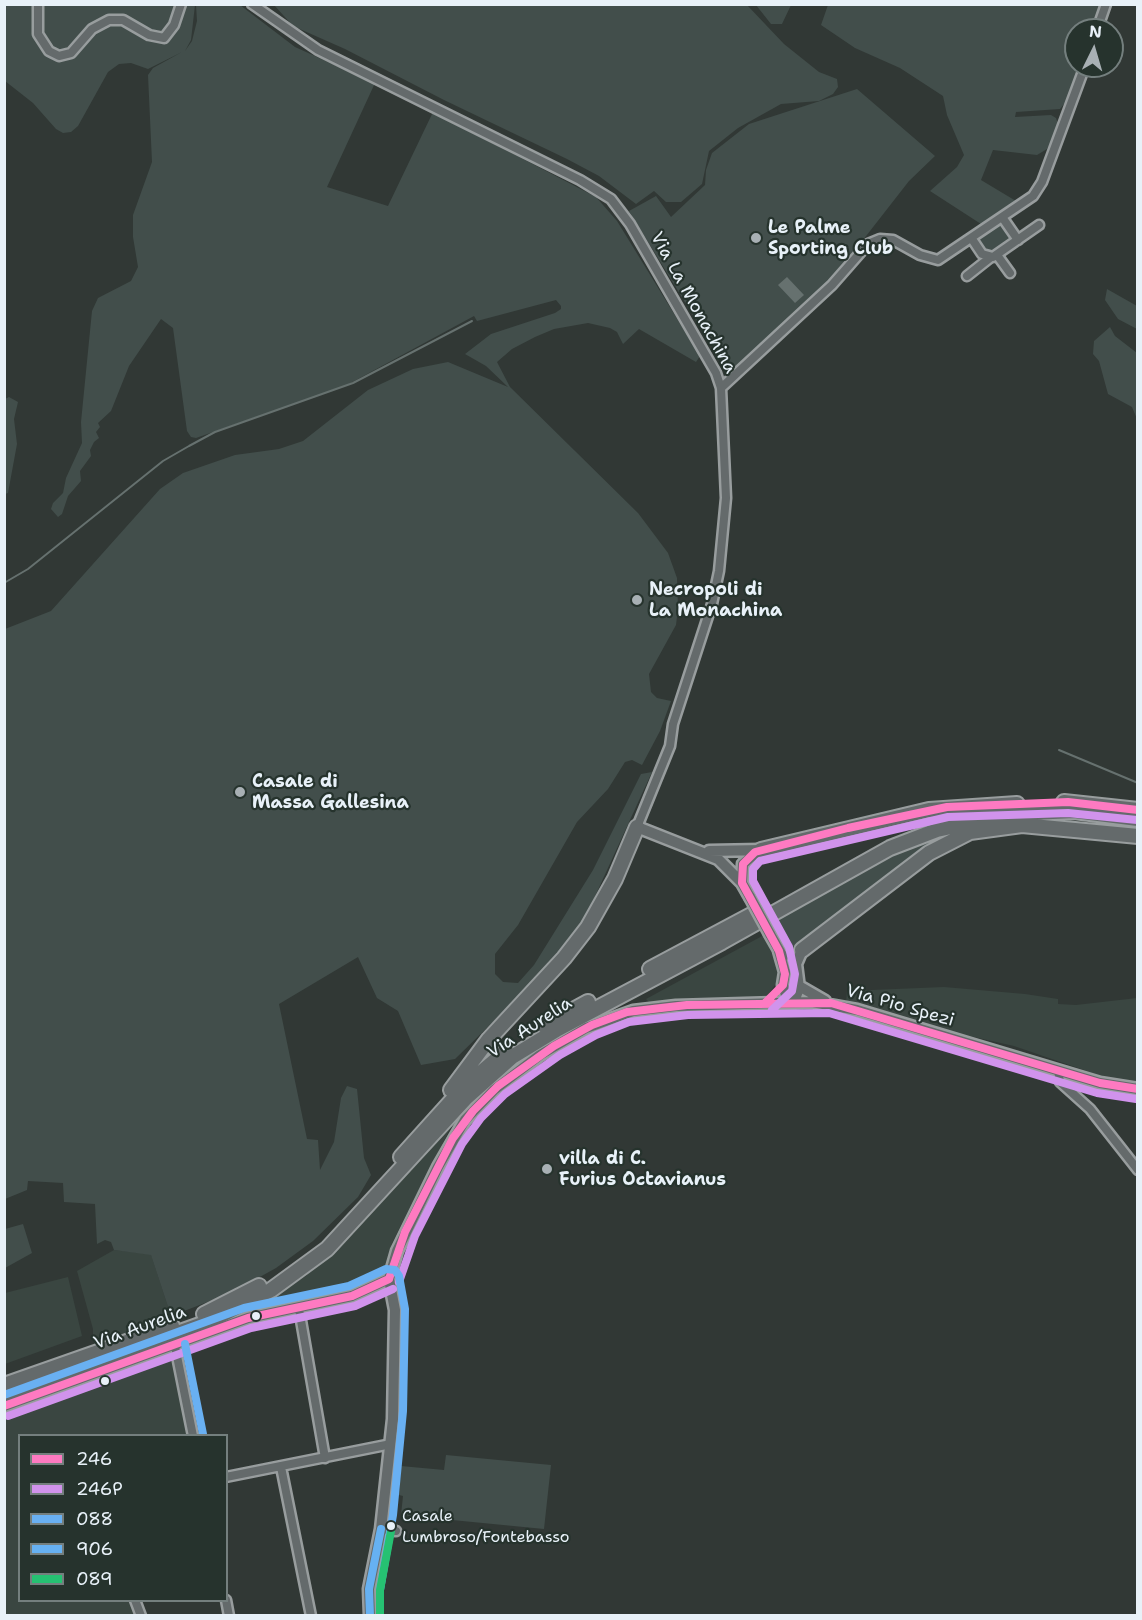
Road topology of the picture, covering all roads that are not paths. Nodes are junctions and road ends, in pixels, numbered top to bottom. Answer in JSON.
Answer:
{"nodes":[{"id":1,"x":38,"y":4,"type":"edge"},
{"id":2,"x":181,"y":4,"type":"edge"},
{"id":3,"x":252,"y":4,"type":"edge"},
{"id":4,"x":1081,"y":78,"type":"edge"},
{"id":5,"x":1002,"y":217,"type":"junction"},
{"id":6,"x":1039,"y":225,"type":"dead end"},
{"id":7,"x":972,"y":239,"type":"junction"},
{"id":8,"x":1018,"y":240,"type":"junction"},
{"id":9,"x":994,"y":256,"type":"junction"},
{"id":10,"x":1010,"y":273,"type":"dead end"},
{"id":11,"x":967,"y":276,"type":"dead end"},
{"id":12,"x":722,"y":388,"type":"junction"},
{"id":13,"x":1017,"y":804,"type":"junction"},
{"id":14,"x":1137,"y":810,"type":"edge"},
{"id":15,"x":1137,"y":819,"type":"edge"},
{"id":16,"x":637,"y":827,"type":"junction"},
{"id":17,"x":1137,"y":836,"type":"edge"},
{"id":18,"x":699,"y":850,"type":"junction"},
{"id":19,"x":761,"y":850,"type":"junction"},
{"id":20,"x":742,"y":883,"type":"junction"},
{"id":21,"x":802,"y":950,"type":"junction"},
{"id":22,"x":779,"y":951,"type":"junction"},
{"id":23,"x":797,"y":981,"type":"junction"},
{"id":24,"x":783,"y":985,"type":"junction"},
{"id":25,"x":791,"y":1002,"type":"junction"},
{"id":26,"x":765,"y":1003,"type":"junction"},
{"id":27,"x":831,"y":1003,"type":"junction"},
{"id":28,"x":1058,"y":1070,"type":"junction"},
{"id":29,"x":1137,"y":1089,"type":"edge"},
{"id":30,"x":425,"y":1129,"type":"junction"},
{"id":31,"x":1137,"y":1170,"type":"edge"},
{"id":32,"x":389,"y":1279,"type":"junction"},
{"id":33,"x":299,"y":1309,"type":"junction"},
{"id":34,"x":175,"y":1346,"type":"junction"},
{"id":35,"x":70,"y":1362,"type":"junction"},
{"id":36,"x":4,"y":1376,"type":"edge"},
{"id":37,"x":4,"y":1385,"type":"edge"},
{"id":38,"x":4,"y":1395,"type":"edge"},
{"id":39,"x":4,"y":1406,"type":"edge"},
{"id":40,"x":193,"y":1434,"type":"edge"},
{"id":41,"x":391,"y":1443,"type":"junction"},
{"id":42,"x":325,"y":1458,"type":"junction"},
{"id":43,"x":281,"y":1467,"type":"junction"},
{"id":44,"x":228,"y":1476,"type":"edge"},
{"id":45,"x":381,"y":1529,"type":"junction"},
{"id":46,"x":396,"y":1531,"type":"dead end"},
{"id":47,"x":311,"y":1616,"type":"edge"},
{"id":48,"x":370,"y":1616,"type":"edge"}],
"edges":[{"from":1,"to":2,"type":"street"},
{"from":3,"to":12,"type":"street","name":"Via La Monachina"},
{"from":4,"to":5,"type":"street"},
{"from":5,"to":7,"type":"street"},
{"from":5,"to":8,"type":"street"},
{"from":6,"to":8,"type":"street"},
{"from":7,"to":9,"type":"street"},
{"from":7,"to":12,"type":"street"},
{"from":8,"to":9,"type":"street"},
{"from":9,"to":10,"type":"street"},
{"from":9,"to":11,"type":"street"},
{"from":12,"to":16,"type":"street","name":"Via La Monachina"},
{"from":13,"to":14,"type":"highway","name":"Via Aurelia"},
{"from":13,"to":19,"type":"highway"},
{"from":13,"to":30,"type":"highway","name":"Via Aurelia"},
{"from":15,"to":38,"type":"highway","name":"Via Aurelia"},
{"from":16,"to":18,"type":"street"},
{"from":16,"to":30,"type":"highway"},
{"from":17,"to":21,"type":"highway"},
{"from":18,"to":19,"type":"street"},
{"from":18,"to":20,"type":"street"},
{"from":19,"to":20,"type":"street"},
{"from":20,"to":22,"type":"street","bridge":true},
{"from":21,"to":22,"type":"street"},
{"from":21,"to":23,"type":"street"},
{"from":22,"to":23,"type":"street"},
{"from":22,"to":24,"type":"street"},
{"from":23,"to":25,"type":"street"},
{"from":23,"to":27,"type":"street"},
{"from":24,"to":25,"type":"street"},
{"from":24,"to":26,"type":"street"},
{"from":25,"to":26,"type":"street","name":"Via Pio Spezi"},
{"from":25,"to":27,"type":"street","name":"Via Pio Spezi"},
{"from":26,"to":32,"type":"street","name":"Via Pio Spezi"},
{"from":27,"to":28,"type":"street","name":"Via Pio Spezi"},
{"from":28,"to":29,"type":"street","name":"Via Pio Spezi"},
{"from":28,"to":31,"type":"street"},
{"from":30,"to":35,"type":"highway","name":"Via Aurelia"},
{"from":32,"to":33,"type":"street","name":"Via Aurelia"},
{"from":32,"to":41,"type":"street"},
{"from":33,"to":34,"type":"street","name":"Via Aurelia"},
{"from":33,"to":42,"type":"street"},
{"from":34,"to":39,"type":"street","name":"Via Aurelia"},
{"from":34,"to":40,"type":"street"},
{"from":35,"to":36,"type":"highway"},
{"from":35,"to":37,"type":"highway","name":"Via Aurelia"},
{"from":41,"to":42,"type":"street"},
{"from":41,"to":45,"type":"street"},
{"from":42,"to":43,"type":"street"},
{"from":43,"to":44,"type":"street"},
{"from":43,"to":47,"type":"street"},
{"from":45,"to":46,"type":"street"},
{"from":45,"to":48,"type":"street"}]}
